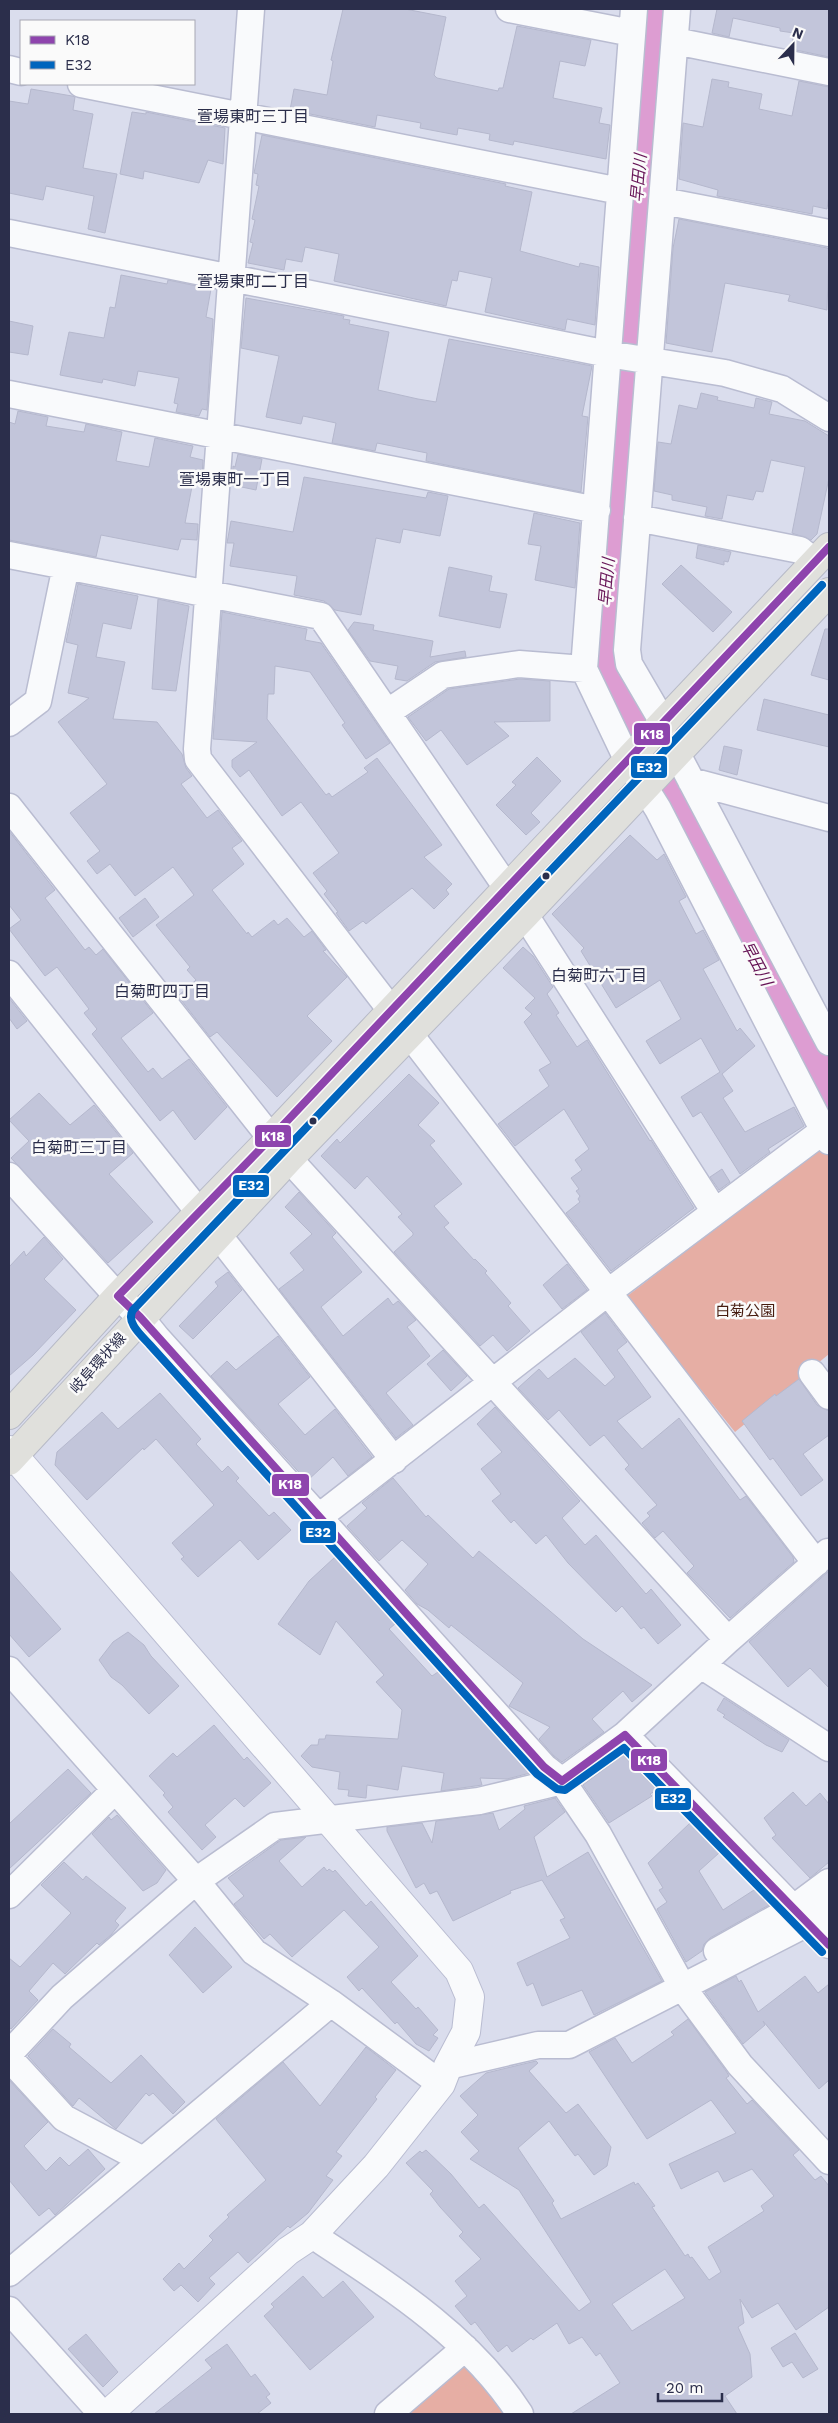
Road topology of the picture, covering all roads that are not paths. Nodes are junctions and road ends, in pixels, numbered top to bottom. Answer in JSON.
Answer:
{"nodes":[{"id":1,"x":251,"y":9,"type":"edge"},
{"id":2,"x":509,"y":9,"type":"edge"},
{"id":3,"x":677,"y":9,"type":"edge"},
{"id":4,"x":633,"y":21,"type":"edge"},
{"id":5,"x":675,"y":41,"type":"junction"},
{"id":6,"x":829,"y":72,"type":"edge"},
{"id":7,"x":86,"y":85,"type":"edge"},
{"id":8,"x":243,"y":116,"type":"junction"},
{"id":9,"x":620,"y":191,"type":"junction"},
{"id":10,"x":663,"y":201,"type":"junction"},
{"id":11,"x":9,"y":233,"type":"edge"},
{"id":12,"x":829,"y":233,"type":"edge"},
{"id":13,"x":232,"y":278,"type":"junction"},
{"id":14,"x":612,"y":354,"type":"junction"},
{"id":15,"x":646,"y":359,"type":"junction"},
{"id":16,"x":9,"y":394,"type":"edge"},
{"id":17,"x":829,"y":418,"type":"edge"},
{"id":18,"x":219,"y":434,"type":"junction"},
{"id":19,"x":597,"y":510,"type":"junction"},
{"id":20,"x":637,"y":518,"type":"junction"},
{"id":21,"x":9,"y":555,"type":"edge"},
{"id":22,"x":822,"y":555,"type":"edge"},
{"id":23,"x":66,"y":566,"type":"junction"},
{"id":24,"x":829,"y":592,"type":"edge"},
{"id":25,"x":208,"y":594,"type":"junction"},
{"id":26,"x":584,"y":669,"type":"junction"},
{"id":27,"x":388,"y":712,"type":"junction"},
{"id":28,"x":9,"y":723,"type":"edge"},
{"id":29,"x":660,"y":728,"type":"junction"},
{"id":30,"x":674,"y":757,"type":"junction"},
{"id":31,"x":632,"y":758,"type":"junction"},
{"id":32,"x":691,"y":781,"type":"junction"},
{"id":33,"x":647,"y":785,"type":"junction"},
{"id":34,"x":9,"y":807,"type":"edge"},
{"id":35,"x":829,"y":818,"type":"edge"},
{"id":36,"x":507,"y":888,"type":"junction"},
{"id":37,"x":524,"y":914,"type":"junction"},
{"id":38,"x":9,"y":974,"type":"edge"},
{"id":39,"x":390,"y":1010,"type":"junction"},
{"id":40,"x":409,"y":1034,"type":"junction"},
{"id":41,"x":829,"y":1042,"type":"edge"},
{"id":42,"x":826,"y":1136,"type":"edge"},
{"id":43,"x":271,"y":1138,"type":"junction"},
{"id":44,"x":289,"y":1159,"type":"junction"},
{"id":45,"x":9,"y":1176,"type":"edge"},
{"id":46,"x":199,"y":1212,"type":"junction"},
{"id":47,"x":715,"y":1212,"type":"junction"},
{"id":48,"x":219,"y":1236,"type":"junction"},
{"id":49,"x":607,"y":1293,"type":"junction"},
{"id":50,"x":118,"y":1296,"type":"junction"},
{"id":51,"x":140,"y":1317,"type":"junction"},
{"id":52,"x":812,"y":1373,"type":"dead end"},
{"id":53,"x":493,"y":1381,"type":"junction"},
{"id":54,"x":829,"y":1396,"type":"edge"},
{"id":55,"x":9,"y":1415,"type":"edge"},
{"id":56,"x":11,"y":1455,"type":"edge"},
{"id":57,"x":394,"y":1460,"type":"junction"},
{"id":58,"x":319,"y":1517,"type":"junction"},
{"id":59,"x":822,"y":1557,"type":"edge"},
{"id":60,"x":728,"y":1640,"type":"junction"},
{"id":61,"x":700,"y":1665,"type":"junction"},
{"id":62,"x":14,"y":1687,"type":"edge"},
{"id":63,"x":626,"y":1734,"type":"junction"},
{"id":64,"x":829,"y":1748,"type":"edge"},
{"id":65,"x":562,"y":1781,"type":"junction"},
{"id":66,"x":116,"y":1790,"type":"junction"},
{"id":67,"x":327,"y":1819,"type":"junction"},
{"id":68,"x":196,"y":1881,"type":"junction"},
{"id":69,"x":829,"y":1882,"type":"edge"},
{"id":70,"x":9,"y":1895,"type":"edge"},
{"id":71,"x":810,"y":1914,"type":"edge"},
{"id":72,"x":829,"y":1945,"type":"edge"},
{"id":73,"x":679,"y":1981,"type":"junction"},
{"id":74,"x":331,"y":2002,"type":"junction"},
{"id":75,"x":9,"y":2054,"type":"edge"},
{"id":76,"x":9,"y":2058,"type":"edge"},
{"id":77,"x":444,"y":2075,"type":"junction"},
{"id":78,"x":144,"y":2160,"type":"junction"},
{"id":79,"x":829,"y":2161,"type":"edge"},
{"id":80,"x":312,"y":2235,"type":"junction"},
{"id":81,"x":9,"y":2273,"type":"edge"},
{"id":82,"x":9,"y":2310,"type":"edge"},
{"id":83,"x":465,"y":2348,"type":"junction"},
{"id":84,"x":102,"y":2414,"type":"edge"},
{"id":85,"x":108,"y":2414,"type":"edge"},
{"id":86,"x":388,"y":2414,"type":"edge"},
{"id":87,"x":520,"y":2414,"type":"edge"}],
"edges":[{"from":1,"to":8,"type":"street"},
{"from":2,"to":4,"type":"street"},
{"from":3,"to":5,"type":"street"},
{"from":4,"to":9,"type":"street"},
{"from":5,"to":6,"type":"street"},
{"from":5,"to":10,"type":"street"},
{"from":7,"to":8,"type":"street"},
{"from":8,"to":9,"type":"street"},
{"from":8,"to":13,"type":"street"},
{"from":9,"to":14,"type":"street"},
{"from":10,"to":12,"type":"street"},
{"from":10,"to":15,"type":"street"},
{"from":11,"to":13,"type":"street"},
{"from":13,"to":14,"type":"street"},
{"from":13,"to":18,"type":"street"},
{"from":14,"to":15,"type":"street"},
{"from":14,"to":19,"type":"street"},
{"from":15,"to":17,"type":"street"},
{"from":15,"to":20,"type":"street"},
{"from":16,"to":18,"type":"street"},
{"from":18,"to":19,"type":"street"},
{"from":18,"to":25,"type":"street"},
{"from":19,"to":26,"type":"street"},
{"from":20,"to":22,"type":"street"},
{"from":20,"to":29,"type":"street"},
{"from":21,"to":23,"type":"street"},
{"from":22,"to":29,"type":"main road","name":"岐阜環状線"},
{"from":23,"to":25,"type":"street"},
{"from":23,"to":28,"type":"street"},
{"from":24,"to":30,"type":"main road","name":"岐阜環状線"},
{"from":25,"to":27,"type":"street"},
{"from":25,"to":39,"type":"street"},
{"from":26,"to":27,"type":"street"},
{"from":26,"to":31,"type":"street"},
{"from":27,"to":36,"type":"street"},
{"from":29,"to":31,"type":"main road","name":"岐阜環状線"},
{"from":30,"to":32,"type":"street"},
{"from":30,"to":33,"type":"main road","name":"岐阜環状線"},
{"from":31,"to":33,"type":"street"},
{"from":31,"to":36,"type":"main road","name":"岐阜環状線"},
{"from":32,"to":35,"type":"street"},
{"from":32,"to":41,"type":"street"},
{"from":33,"to":37,"type":"main road","name":"岐阜環状線"},
{"from":33,"to":42,"type":"street"},
{"from":34,"to":43,"type":"street"},
{"from":36,"to":39,"type":"main road","name":"岐阜環状線"},
{"from":37,"to":40,"type":"main road","name":"岐阜環状線"},
{"from":37,"to":47,"type":"street"},
{"from":38,"to":46,"type":"street"},
{"from":39,"to":40,"type":"street"},
{"from":39,"to":43,"type":"main road","name":"岐阜環状線"},
{"from":40,"to":44,"type":"main road","name":"岐阜環状線"},
{"from":40,"to":49,"type":"street"},
{"from":42,"to":47,"type":"street"},
{"from":43,"to":46,"type":"main road","name":"岐阜環状線"},
{"from":44,"to":48,"type":"main road","name":"岐阜環状線"},
{"from":44,"to":53,"type":"street"},
{"from":45,"to":50,"type":"street"},
{"from":46,"to":50,"type":"main road","name":"岐阜環状線"},
{"from":47,"to":49,"type":"street"},
{"from":48,"to":51,"type":"main road","name":"岐阜環状線"},
{"from":48,"to":57,"type":"street"},
{"from":49,"to":53,"type":"street"},
{"from":49,"to":59,"type":"street"},
{"from":50,"to":51,"type":"street"},
{"from":50,"to":55,"type":"main road","name":"岐阜環状線"},
{"from":51,"to":56,"type":"main road","name":"岐阜環状線"},
{"from":51,"to":58,"type":"street"},
{"from":52,"to":54,"type":"street"},
{"from":53,"to":57,"type":"street"},
{"from":53,"to":60,"type":"street"},
{"from":56,"to":67,"type":"street"},
{"from":57,"to":58,"type":"street"},
{"from":58,"to":65,"type":"street"},
{"from":59,"to":60,"type":"street"},
{"from":60,"to":61,"type":"street"},
{"from":61,"to":63,"type":"street"},
{"from":61,"to":64,"type":"street"},
{"from":62,"to":66,"type":"street"},
{"from":63,"to":65,"type":"street"},
{"from":63,"to":71,"type":"street"},
{"from":65,"to":67,"type":"street"},
{"from":65,"to":73,"type":"street"},
{"from":66,"to":68,"type":"street"},
{"from":66,"to":70,"type":"street"},
{"from":67,"to":68,"type":"street"},
{"from":67,"to":77,"type":"street"},
{"from":68,"to":74,"type":"street"},
{"from":68,"to":75,"type":"street"},
{"from":69,"to":71,"type":"street"},
{"from":71,"to":72,"type":"street"},
{"from":71,"to":73,"type":"street"},
{"from":73,"to":77,"type":"street"},
{"from":73,"to":79,"type":"street"},
{"from":74,"to":77,"type":"street"},
{"from":74,"to":78,"type":"street"},
{"from":76,"to":78,"type":"street"},
{"from":77,"to":80,"type":"street"},
{"from":78,"to":81,"type":"street"},
{"from":80,"to":83,"type":"street"},
{"from":80,"to":85,"type":"street"},
{"from":82,"to":84,"type":"street"},
{"from":83,"to":86,"type":"street"},
{"from":83,"to":87,"type":"street"}]}
